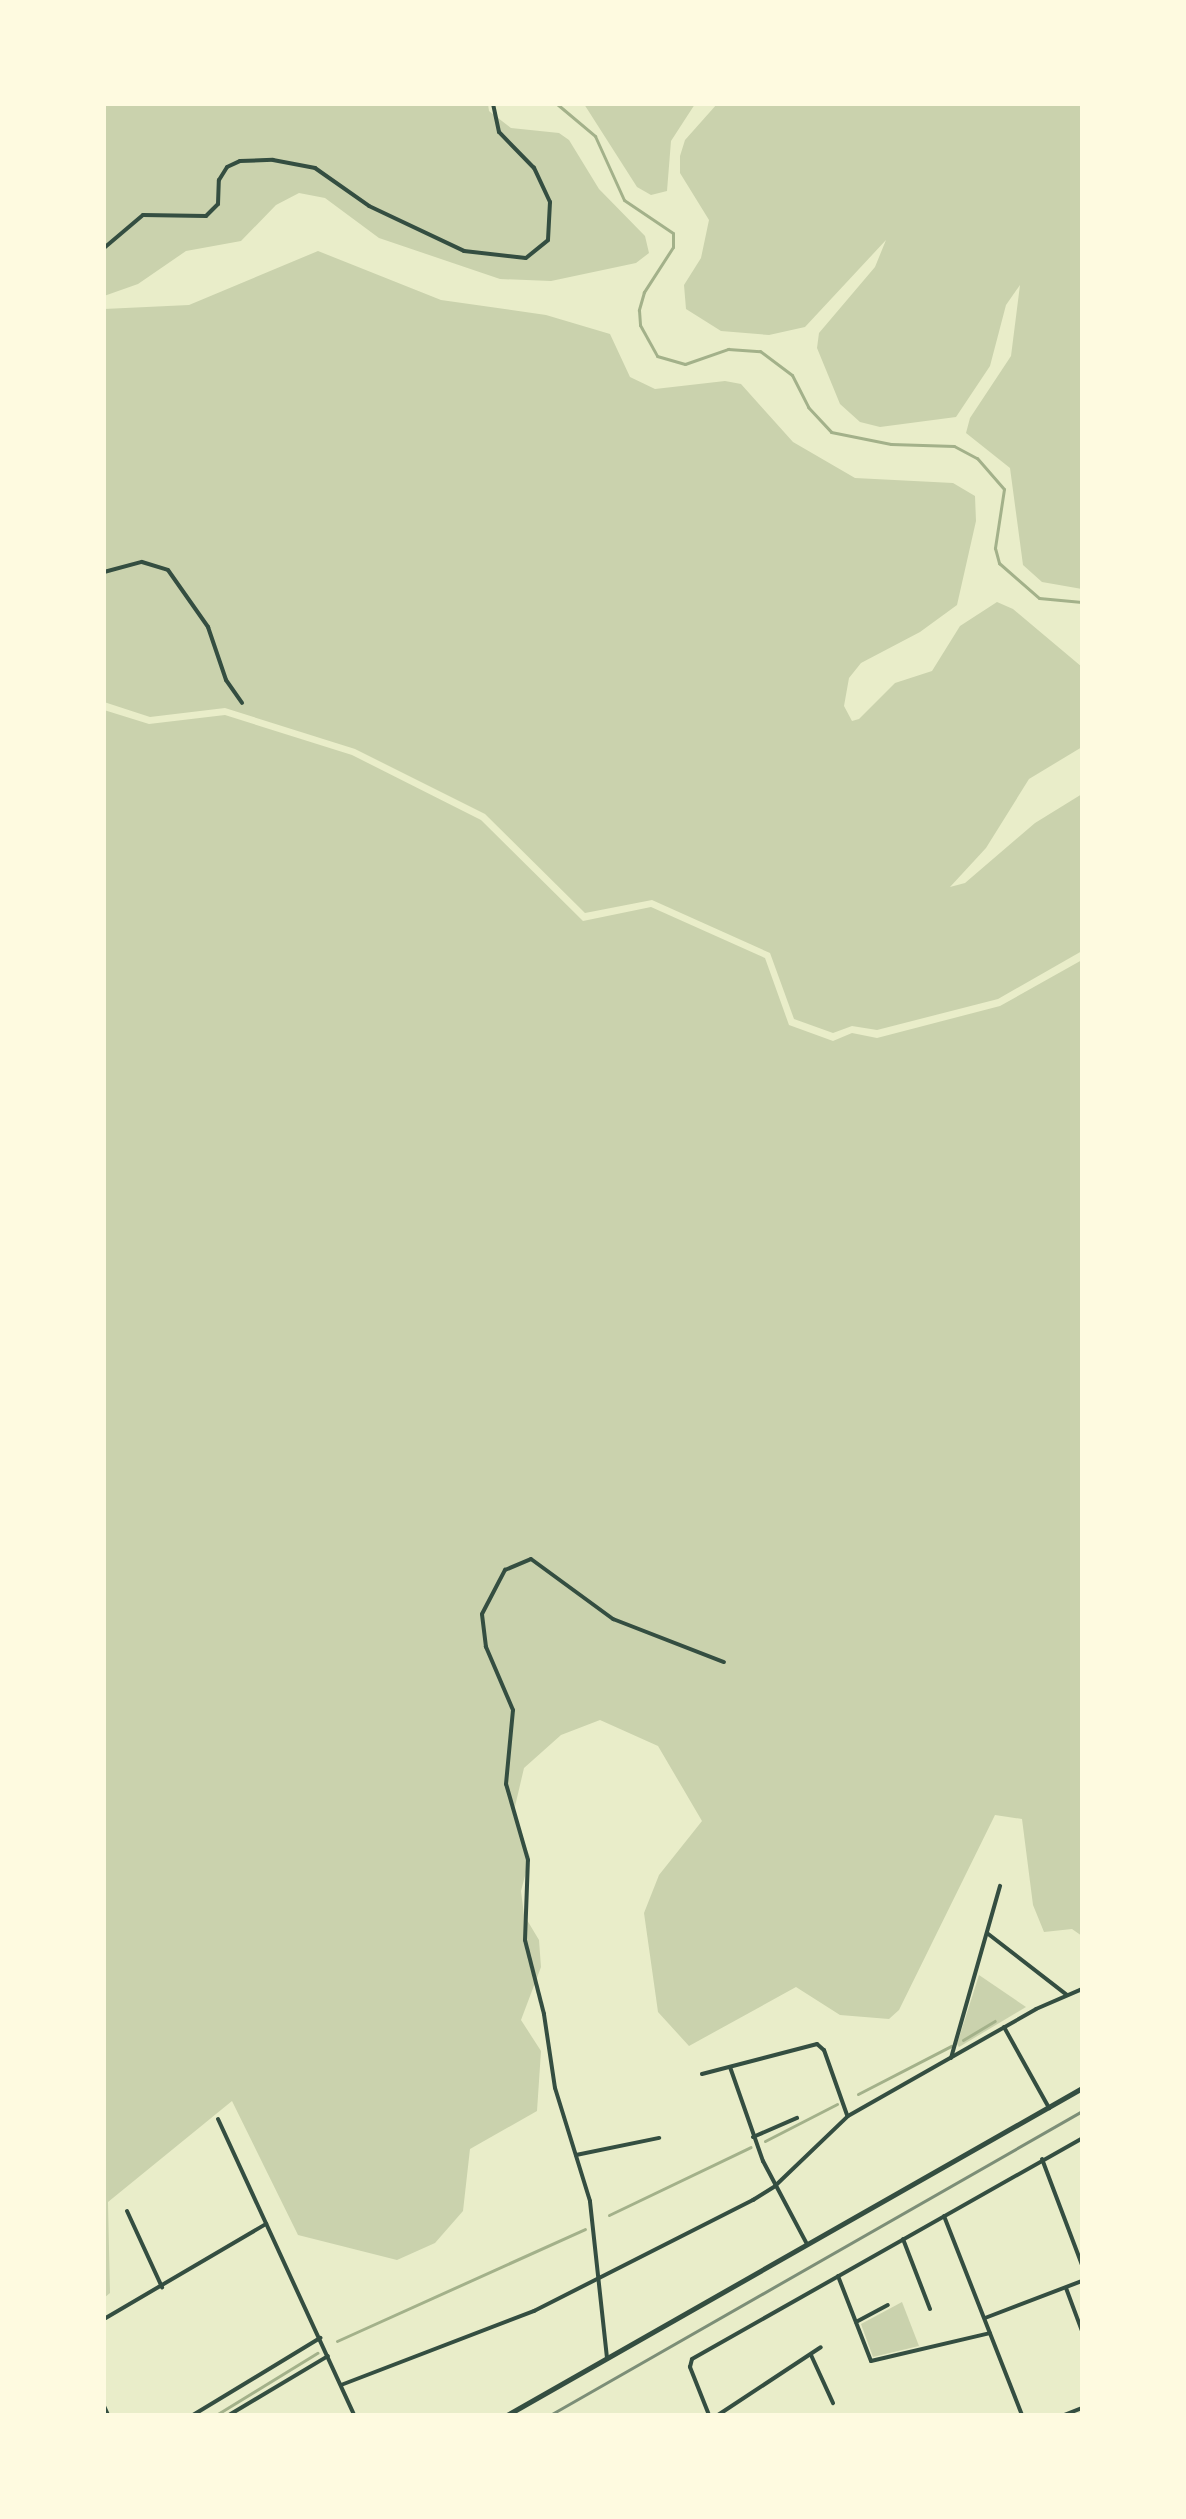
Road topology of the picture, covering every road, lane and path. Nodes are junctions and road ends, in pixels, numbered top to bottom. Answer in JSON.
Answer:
{"nodes":[{"id":1,"x":493,"y":104,"type":"edge"},
{"id":2,"x":104,"y":248,"type":"edge"},
{"id":3,"x":104,"y":572,"type":"edge"},
{"id":4,"x":242,"y":703,"type":"dead end"},
{"id":5,"x":724,"y":1662,"type":"dead end"},
{"id":6,"x":1000,"y":1886,"type":"dead end"},
{"id":7,"x":987,"y":1933,"type":"junction"},
{"id":8,"x":1082,"y":1989,"type":"edge"},
{"id":9,"x":1067,"y":1995,"type":"junction"},
{"id":10,"x":1004,"y":2027,"type":"junction"},
{"id":11,"x":951,"y":2058,"type":"junction"},
{"id":12,"x":730,"y":2067,"type":"junction"},
{"id":13,"x":702,"y":2074,"type":"dead end"},
{"id":14,"x":1082,"y":2088,"type":"edge"},
{"id":15,"x":1049,"y":2108,"type":"junction"},
{"id":16,"x":848,"y":2116,"type":"junction"},
{"id":17,"x":797,"y":2118,"type":"dead end"},
{"id":18,"x":218,"y":2119,"type":"dead end"},
{"id":19,"x":753,"y":2137,"type":"junction"},
{"id":20,"x":659,"y":2138,"type":"dead end"},
{"id":21,"x":1082,"y":2138,"type":"edge"},
{"id":22,"x":576,"y":2155,"type":"junction"},
{"id":23,"x":1042,"y":2159,"type":"junction"},
{"id":24,"x":775,"y":2186,"type":"junction"},
{"id":25,"x":127,"y":2211,"type":"dead end"},
{"id":26,"x":944,"y":2216,"type":"junction"},
{"id":27,"x":266,"y":2224,"type":"junction"},
{"id":28,"x":903,"y":2239,"type":"junction"},
{"id":29,"x":807,"y":2245,"type":"junction"},
{"id":30,"x":1082,"y":2265,"type":"edge"},
{"id":31,"x":838,"y":2276,"type":"junction"},
{"id":32,"x":599,"y":2279,"type":"junction"},
{"id":33,"x":1082,"y":2281,"type":"edge"},
{"id":34,"x":162,"y":2287,"type":"junction"},
{"id":35,"x":1066,"y":2287,"type":"junction"},
{"id":36,"x":888,"y":2305,"type":"dead end"},
{"id":37,"x":930,"y":2309,"type":"dead end"},
{"id":38,"x":985,"y":2318,"type":"junction"},
{"id":39,"x":104,"y":2319,"type":"edge"},
{"id":40,"x":856,"y":2322,"type":"junction"},
{"id":41,"x":1082,"y":2331,"type":"edge"},
{"id":42,"x":990,"y":2333,"type":"junction"},
{"id":43,"x":320,"y":2338,"type":"junction"},
{"id":44,"x":821,"y":2347,"type":"dead end"},
{"id":45,"x":811,"y":2355,"type":"junction"},
{"id":46,"x":328,"y":2356,"type":"junction"},
{"id":47,"x":607,"y":2358,"type":"junction"},
{"id":48,"x":341,"y":2385,"type":"junction"},
{"id":49,"x":833,"y":2403,"type":"dead end"},
{"id":50,"x":104,"y":2406,"type":"edge"},
{"id":51,"x":1082,"y":2408,"type":"edge"},
{"id":52,"x":108,"y":2415,"type":"edge"},
{"id":53,"x":193,"y":2415,"type":"edge"},
{"id":54,"x":229,"y":2415,"type":"edge"},
{"id":55,"x":354,"y":2415,"type":"edge"},
{"id":56,"x":507,"y":2415,"type":"edge"},
{"id":57,"x":709,"y":2415,"type":"edge"},
{"id":58,"x":718,"y":2415,"type":"edge"},
{"id":59,"x":1022,"y":2415,"type":"edge"},
{"id":60,"x":1064,"y":2415,"type":"edge"}],
"edges":[{"from":1,"to":2,"type":"street"},
{"from":3,"to":4,"type":"street"},
{"from":5,"to":22,"type":"street"},
{"from":6,"to":7,"type":"street"},
{"from":7,"to":9,"type":"street"},
{"from":7,"to":11,"type":"street"},
{"from":8,"to":9,"type":"street"},
{"from":9,"to":10,"type":"street"},
{"from":10,"to":11,"type":"street"},
{"from":10,"to":15,"type":"street"},
{"from":11,"to":16,"type":"street"},
{"from":12,"to":13,"type":"street"},
{"from":12,"to":16,"type":"street"},
{"from":12,"to":19,"type":"street"},
{"from":14,"to":15,"type":"street"},
{"from":15,"to":29,"type":"street"},
{"from":16,"to":24,"type":"street"},
{"from":17,"to":19,"type":"street"},
{"from":18,"to":27,"type":"street"},
{"from":19,"to":24,"type":"street"},
{"from":20,"to":22,"type":"street"},
{"from":21,"to":23,"type":"street"},
{"from":22,"to":32,"type":"street"},
{"from":23,"to":26,"type":"street"},
{"from":23,"to":30,"type":"street"},
{"from":24,"to":29,"type":"street"},
{"from":24,"to":32,"type":"street"},
{"from":25,"to":34,"type":"street"},
{"from":26,"to":28,"type":"street"},
{"from":26,"to":38,"type":"street"},
{"from":27,"to":34,"type":"street"},
{"from":27,"to":43,"type":"street"},
{"from":28,"to":31,"type":"street"},
{"from":28,"to":37,"type":"street"},
{"from":29,"to":47,"type":"street"},
{"from":31,"to":40,"type":"street"},
{"from":31,"to":57,"type":"street"},
{"from":32,"to":47,"type":"street"},
{"from":32,"to":48,"type":"street"},
{"from":33,"to":35,"type":"street"},
{"from":34,"to":39,"type":"street"},
{"from":35,"to":38,"type":"street"},
{"from":35,"to":41,"type":"street"},
{"from":36,"to":40,"type":"street"},
{"from":38,"to":42,"type":"street"},
{"from":40,"to":42,"type":"street"},
{"from":42,"to":59,"type":"street"},
{"from":43,"to":46,"type":"street"},
{"from":43,"to":53,"type":"street"},
{"from":44,"to":45,"type":"street"},
{"from":45,"to":49,"type":"street"},
{"from":45,"to":58,"type":"street"},
{"from":46,"to":48,"type":"street"},
{"from":46,"to":54,"type":"street"},
{"from":47,"to":56,"type":"street"},
{"from":48,"to":55,"type":"street"},
{"from":50,"to":52,"type":"street"},
{"from":51,"to":60,"type":"street"}]}
